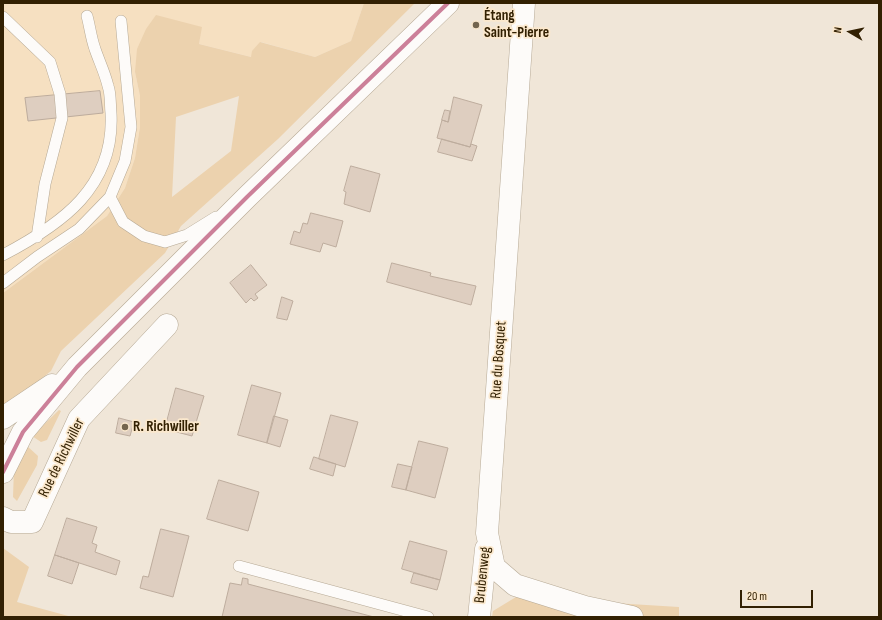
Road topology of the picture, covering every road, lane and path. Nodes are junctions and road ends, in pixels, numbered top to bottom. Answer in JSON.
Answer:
{"nodes":[{"id":1,"x":448,"y":3,"type":"edge"},
{"id":2,"x":524,"y":3,"type":"edge"},
{"id":3,"x":87,"y":16,"type":"dead end"},
{"id":4,"x":3,"y":17,"type":"edge"},
{"id":5,"x":121,"y":21,"type":"dead end"},
{"id":6,"x":110,"y":197,"type":"junction"},
{"id":7,"x":247,"y":197,"type":"junction"},
{"id":8,"x":37,"y":237,"type":"junction"},
{"id":9,"x":3,"y":255,"type":"edge"},
{"id":10,"x":3,"y":283,"type":"edge"},
{"id":11,"x":167,"y":325,"type":"dead end"},
{"id":12,"x":77,"y":367,"type":"junction"},
{"id":13,"x":3,"y":418,"type":"edge"},
{"id":14,"x":3,"y":472,"type":"edge"},
{"id":15,"x":3,"y":518,"type":"edge"},
{"id":16,"x":487,"y":533,"type":"junction"},
{"id":17,"x":238,"y":566,"type":"dead end"},
{"id":18,"x":428,"y":617,"type":"edge"},
{"id":19,"x":479,"y":617,"type":"edge"},
{"id":20,"x":632,"y":617,"type":"edge"}],
"edges":[{"from":1,"to":7,"type":"street"},
{"from":2,"to":16,"type":"street","name":"Rue du Bosquet"},
{"from":3,"to":8,"type":"lane"},
{"from":4,"to":8,"type":"lane"},
{"from":5,"to":6,"type":"lane"},
{"from":6,"to":7,"type":"lane"},
{"from":6,"to":10,"type":"lane"},
{"from":7,"to":12,"type":"street"},
{"from":8,"to":9,"type":"lane"},
{"from":11,"to":15,"type":"street","name":"Rue de Richwiller"},
{"from":12,"to":13,"type":"street"},
{"from":12,"to":14,"type":"street"},
{"from":16,"to":19,"type":"street","name":"Brubenweg"},
{"from":16,"to":20,"type":"street","name":"Rue du Bosquet"},
{"from":17,"to":18,"type":"lane"}]}
